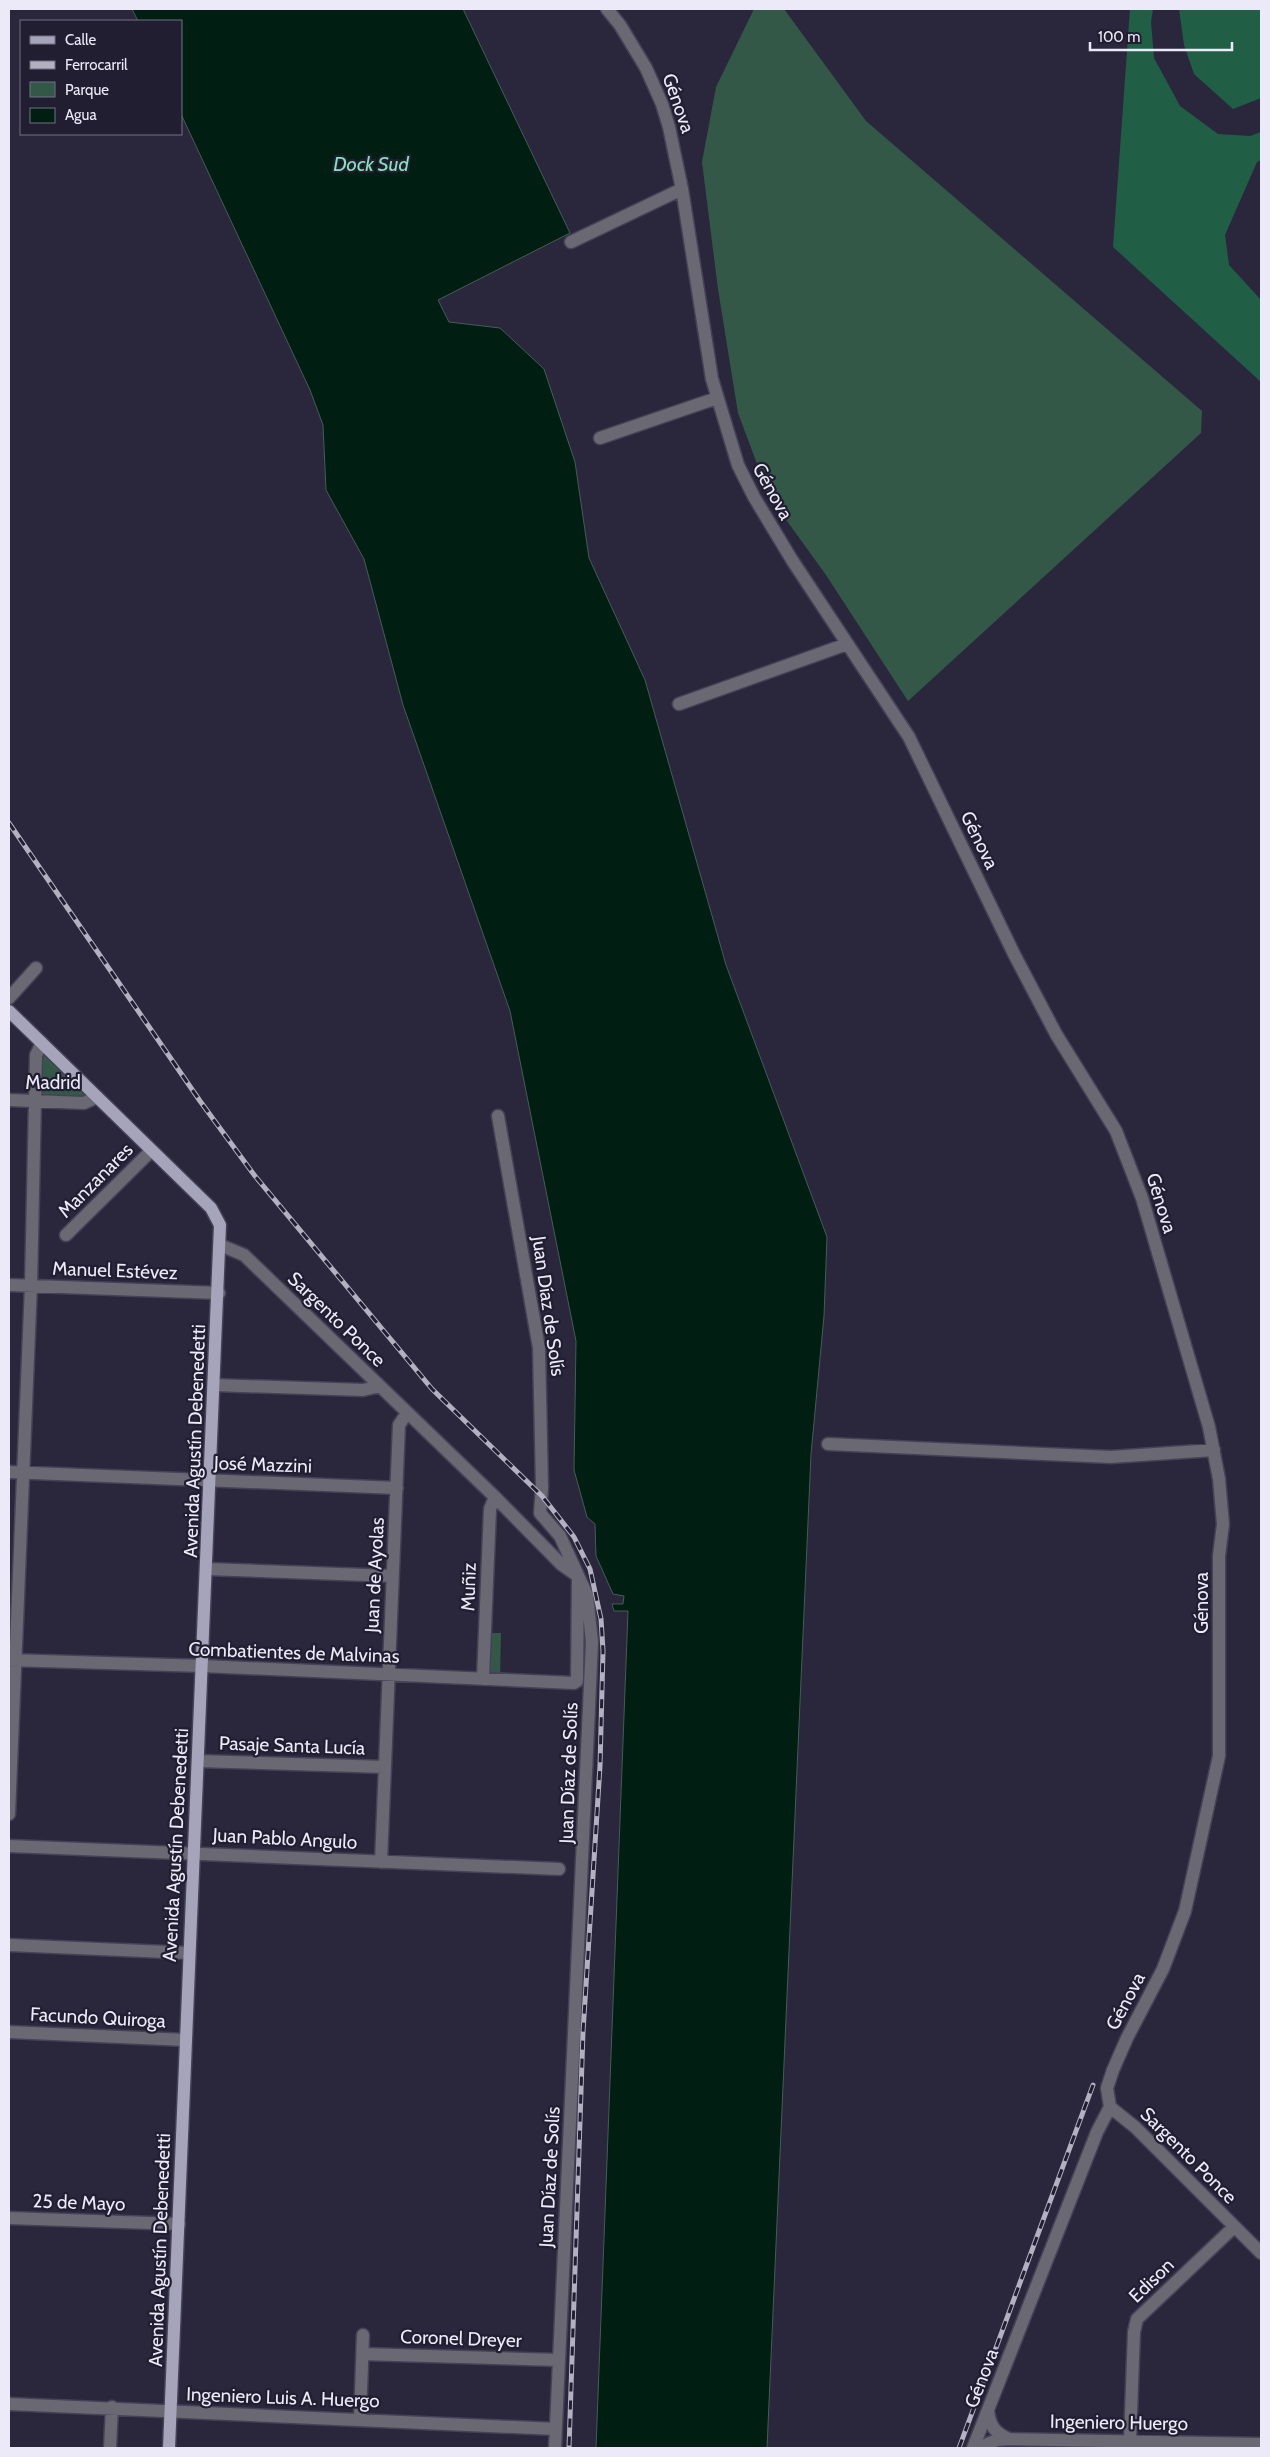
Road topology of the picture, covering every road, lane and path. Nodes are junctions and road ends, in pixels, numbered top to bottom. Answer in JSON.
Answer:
{"nodes":[{"id":1,"x":607,"y":9,"type":"edge"},
{"id":2,"x":682,"y":189,"type":"junction"},
{"id":3,"x":571,"y":242,"type":"dead end"},
{"id":4,"x":717,"y":398,"type":"junction"},
{"id":5,"x":600,"y":438,"type":"dead end"},
{"id":6,"x":847,"y":644,"type":"junction"},
{"id":7,"x":679,"y":704,"type":"dead end"},
{"id":8,"x":36,"y":968,"type":"dead end"},
{"id":9,"x":9,"y":998,"type":"edge"},
{"id":10,"x":9,"y":1012,"type":"edge"},
{"id":11,"x":42,"y":1043,"type":"junction"},
{"id":12,"x":97,"y":1097,"type":"junction"},
{"id":13,"x":9,"y":1100,"type":"edge"},
{"id":14,"x":36,"y":1101,"type":"junction"},
{"id":15,"x":498,"y":1116,"type":"dead end"},
{"id":16,"x":151,"y":1151,"type":"junction"},
{"id":17,"x":66,"y":1235,"type":"dead end"},
{"id":18,"x":220,"y":1244,"type":"junction"},
{"id":19,"x":9,"y":1285,"type":"edge"},
{"id":20,"x":31,"y":1285,"type":"junction"},
{"id":21,"x":219,"y":1293,"type":"junction"},
{"id":22,"x":214,"y":1385,"type":"junction"},
{"id":23,"x":380,"y":1386,"type":"junction"},
{"id":24,"x":407,"y":1413,"type":"junction"},
{"id":25,"x":828,"y":1444,"type":"dead end"},
{"id":26,"x":1214,"y":1450,"type":"junction"},
{"id":27,"x":9,"y":1472,"type":"edge"},
{"id":28,"x":24,"y":1473,"type":"junction"},
{"id":29,"x":210,"y":1481,"type":"junction"},
{"id":30,"x":397,"y":1488,"type":"junction"},
{"id":31,"x":495,"y":1497,"type":"junction"},
{"id":32,"x":207,"y":1569,"type":"junction"},
{"id":33,"x":392,"y":1576,"type":"junction"},
{"id":34,"x":578,"y":1576,"type":"junction"},
{"id":35,"x":12,"y":1660,"type":"edge"},
{"id":36,"x":203,"y":1666,"type":"junction"},
{"id":37,"x":388,"y":1674,"type":"junction"},
{"id":38,"x":483,"y":1679,"type":"junction"},
{"id":39,"x":198,"y":1761,"type":"junction"},
{"id":40,"x":385,"y":1767,"type":"junction"},
{"id":41,"x":9,"y":1814,"type":"edge"},
{"id":42,"x":9,"y":1846,"type":"edge"},
{"id":43,"x":192,"y":1853,"type":"junction"},
{"id":44,"x":381,"y":1862,"type":"junction"},
{"id":45,"x":559,"y":1869,"type":"dead end"},
{"id":46,"x":9,"y":1945,"type":"edge"},
{"id":47,"x":189,"y":1953,"type":"junction"},
{"id":48,"x":9,"y":2032,"type":"edge"},
{"id":49,"x":186,"y":2040,"type":"junction"},
{"id":50,"x":1110,"y":2108,"type":"junction"},
{"id":51,"x":9,"y":2218,"type":"edge"},
{"id":52,"x":179,"y":2224,"type":"junction"},
{"id":53,"x":1234,"y":2227,"type":"junction"},
{"id":54,"x":1261,"y":2253,"type":"edge"},
{"id":55,"x":362,"y":2335,"type":"dead end"},
{"id":56,"x":363,"y":2354,"type":"junction"},
{"id":57,"x":558,"y":2360,"type":"junction"},
{"id":58,"x":9,"y":2404,"type":"edge"},
{"id":59,"x":112,"y":2407,"type":"junction"},
{"id":60,"x":171,"y":2410,"type":"junction"},
{"id":61,"x":988,"y":2411,"type":"junction"},
{"id":62,"x":360,"y":2419,"type":"junction"},
{"id":63,"x":556,"y":2429,"type":"junction"},
{"id":64,"x":1009,"y":2439,"type":"junction"},
{"id":65,"x":1130,"y":2440,"type":"junction"},
{"id":66,"x":1261,"y":2444,"type":"edge"},
{"id":67,"x":110,"y":2448,"type":"edge"},
{"id":68,"x":169,"y":2448,"type":"edge"},
{"id":69,"x":555,"y":2448,"type":"edge"},
{"id":70,"x":973,"y":2448,"type":"edge"},
{"id":71,"x":978,"y":2448,"type":"edge"}],
"edges":[{"from":1,"to":2,"type":"street","name":"Génova"},
{"from":2,"to":3,"type":"street"},
{"from":2,"to":4,"type":"street","name":"Génova"},
{"from":4,"to":5,"type":"street"},
{"from":4,"to":6,"type":"street","name":"Génova"},
{"from":6,"to":7,"type":"street"},
{"from":6,"to":26,"type":"street","name":"Génova"},
{"from":8,"to":9,"type":"street"},
{"from":10,"to":11,"type":"main road"},
{"from":11,"to":12,"type":"main road"},
{"from":11,"to":14,"type":"street"},
{"from":12,"to":14,"type":"street","name":"Madrid"},
{"from":12,"to":16,"type":"main road"},
{"from":13,"to":14,"type":"street","name":"Madrid"},
{"from":14,"to":20,"type":"street"},
{"from":15,"to":34,"type":"street","name":"Juan Díaz de Solís"},
{"from":16,"to":17,"type":"street","name":"Manzanares"},
{"from":16,"to":18,"type":"main road"},
{"from":18,"to":21,"type":"main road","name":"Avenida Agustín Debenedetti"},
{"from":18,"to":23,"type":"street","name":"Sargento Ponce"},
{"from":19,"to":20,"type":"street","name":"Manuel Estévez"},
{"from":20,"to":21,"type":"street","name":"Manuel Estévez"},
{"from":20,"to":28,"type":"street"},
{"from":21,"to":22,"type":"main road","name":"Avenida Agustín Debenedetti"},
{"from":22,"to":23,"type":"street"},
{"from":22,"to":29,"type":"main road","name":"Avenida Agustín Debenedetti"},
{"from":23,"to":24,"type":"street","name":"Sargento Ponce"},
{"from":24,"to":30,"type":"street","name":"Juan de Ayolas"},
{"from":24,"to":31,"type":"street","name":"Sargento Ponce"},
{"from":25,"to":26,"type":"street"},
{"from":26,"to":50,"type":"street","name":"Génova"},
{"from":27,"to":28,"type":"street","name":"José Mazzini"},
{"from":28,"to":29,"type":"street","name":"José Mazzini"},
{"from":28,"to":35,"type":"street"},
{"from":29,"to":30,"type":"street","name":"José Mazzini"},
{"from":29,"to":32,"type":"main road","name":"Avenida Agustín Debenedetti"},
{"from":30,"to":33,"type":"street","name":"Juan de Ayolas"},
{"from":31,"to":34,"type":"street","name":"Sargento Ponce"},
{"from":31,"to":38,"type":"street","name":"Muñiz"},
{"from":32,"to":33,"type":"street"},
{"from":32,"to":36,"type":"main road","name":"Avenida Agustín Debenedetti"},
{"from":33,"to":37,"type":"street","name":"Juan de Ayolas"},
{"from":34,"to":38,"type":"street","name":"Combatientes de Malvinas"},
{"from":34,"to":57,"type":"street","name":"Juan Díaz de Solís"},
{"from":35,"to":36,"type":"street","name":"Combatientes de Malvinas"},
{"from":35,"to":41,"type":"street"},
{"from":36,"to":37,"type":"street","name":"Combatientes de Malvinas"},
{"from":36,"to":39,"type":"main road","name":"Avenida Agustín Debenedetti"},
{"from":37,"to":38,"type":"street","name":"Combatientes de Malvinas"},
{"from":37,"to":40,"type":"street","name":"Juan de Ayolas"},
{"from":39,"to":40,"type":"street","name":"Pasaje Santa Lucía"},
{"from":39,"to":43,"type":"main road","name":"Avenida Agustín Debenedetti"},
{"from":40,"to":44,"type":"street","name":"Juan de Ayolas"},
{"from":42,"to":43,"type":"street","name":"Juan Pablo Angulo"},
{"from":43,"to":44,"type":"street","name":"Juan Pablo Angulo"},
{"from":43,"to":47,"type":"main road","name":"Avenida Agustín Debenedetti"},
{"from":44,"to":45,"type":"street","name":"Juan Pablo Angulo"},
{"from":46,"to":47,"type":"street"},
{"from":47,"to":49,"type":"main road","name":"Avenida Agustín Debenedetti"},
{"from":48,"to":49,"type":"street","name":"Facundo Quiroga"},
{"from":49,"to":52,"type":"main road","name":"Avenida Agustín Debenedetti"},
{"from":50,"to":53,"type":"street","name":"Sargento Ponce"},
{"from":50,"to":61,"type":"street","name":"Génova"},
{"from":51,"to":52,"type":"street","name":"25 de Mayo"},
{"from":52,"to":60,"type":"main road","name":"Avenida Agustín Debenedetti"},
{"from":53,"to":54,"type":"street","name":"Sargento Ponce"},
{"from":53,"to":65,"type":"street","name":"Edison"},
{"from":55,"to":56,"type":"street"},
{"from":56,"to":57,"type":"street","name":"Coronel Dreyer"},
{"from":56,"to":62,"type":"street"},
{"from":57,"to":63,"type":"street","name":"Juan Díaz de Solís"},
{"from":58,"to":59,"type":"street","name":"Ingeniero Luis A. Huergo"},
{"from":59,"to":60,"type":"street","name":"Ingeniero Luis A. Huergo"},
{"from":59,"to":67,"type":"street"},
{"from":60,"to":62,"type":"street","name":"Ingeniero Luis A. Huergo"},
{"from":60,"to":68,"type":"main road","name":"Avenida Agustín Debenedetti"},
{"from":61,"to":64,"type":"street"},
{"from":61,"to":70,"type":"street","name":"Génova"},
{"from":62,"to":63,"type":"street","name":"Ingeniero Luis A. Huergo"},
{"from":63,"to":69,"type":"street","name":"Juan Díaz de Solís"},
{"from":64,"to":65,"type":"street","name":"Ingeniero Huergo"},
{"from":64,"to":71,"type":"street","name":"Ingeniero Huergo"},
{"from":65,"to":66,"type":"street","name":"Ingeniero Huergo"}]}
